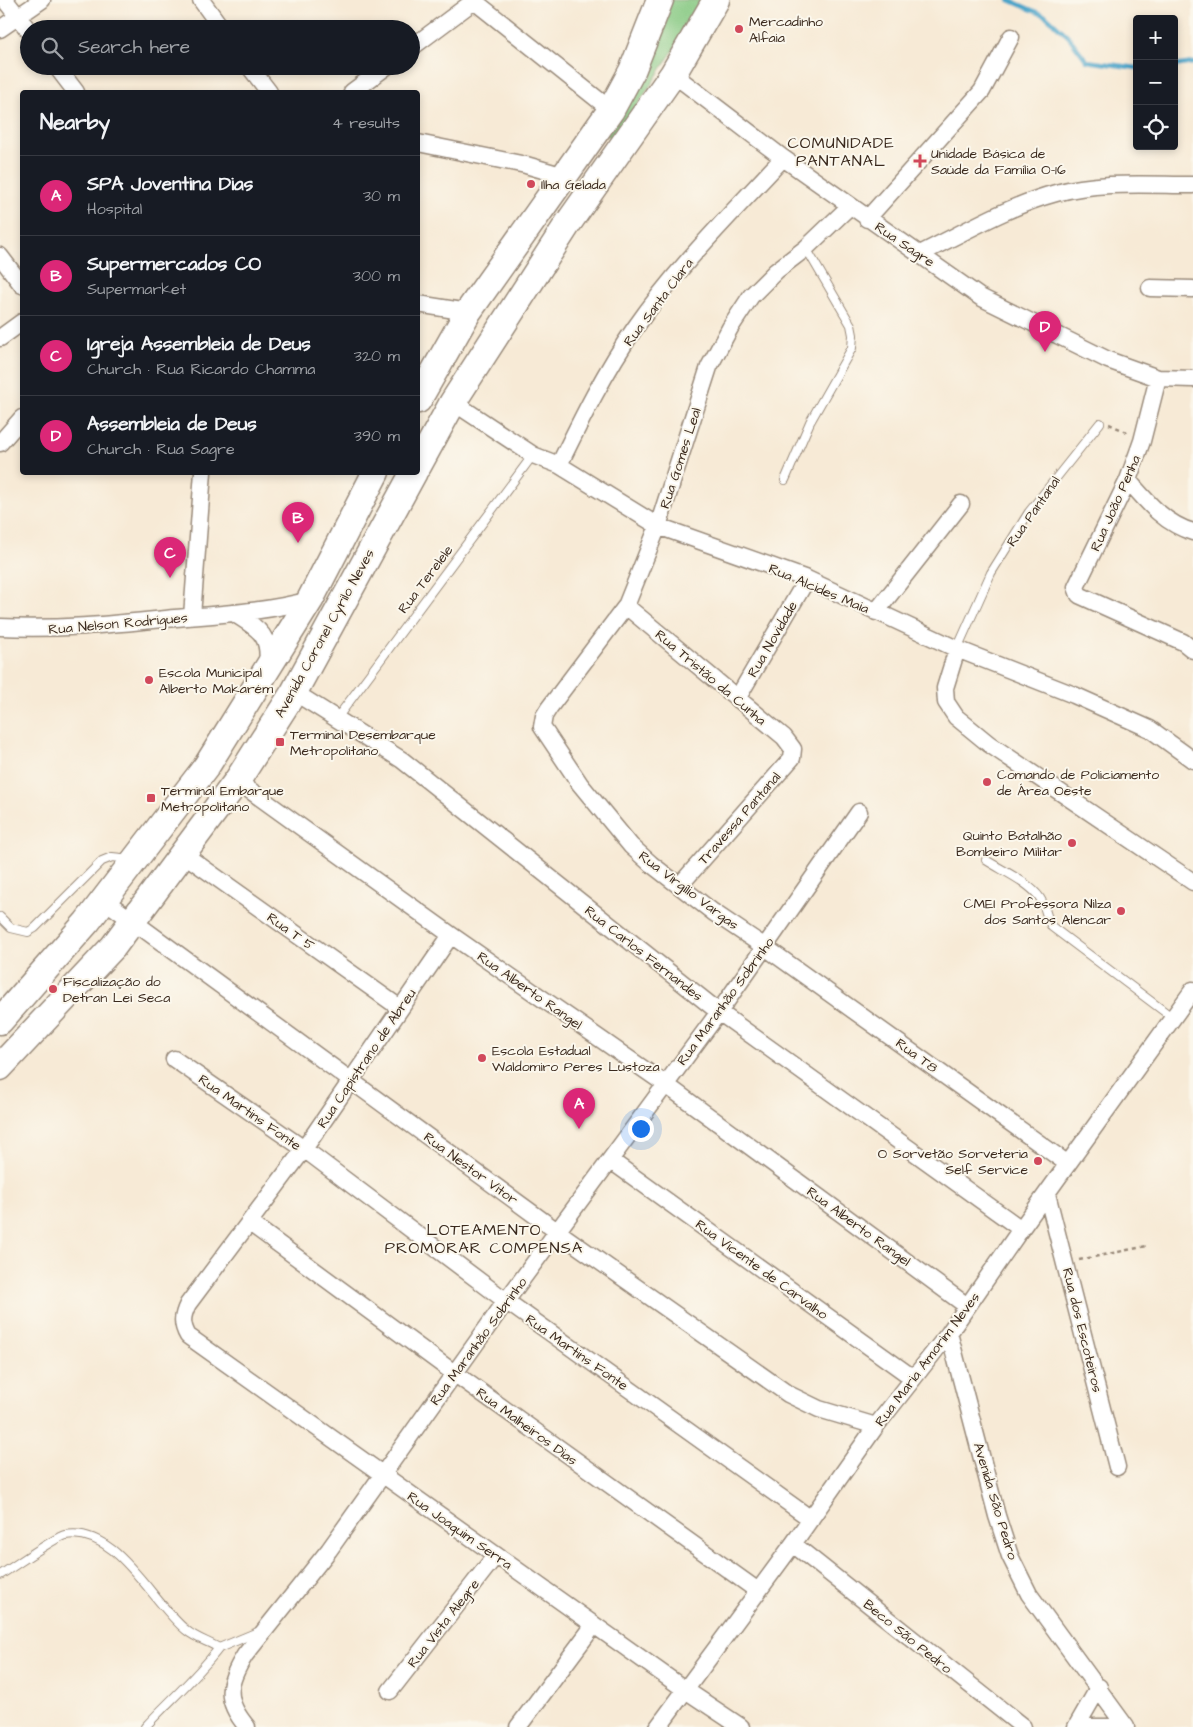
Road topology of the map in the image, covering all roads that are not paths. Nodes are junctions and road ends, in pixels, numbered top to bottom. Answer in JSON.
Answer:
{"nodes":[{"id":1,"x":5,"y":0,"type":"edge"},
{"id":2,"x":42,"y":0,"type":"edge"},
{"id":3,"x":201,"y":0,"type":"edge"},
{"id":4,"x":473,"y":0,"type":"edge"},
{"id":5,"x":660,"y":0,"type":"edge"},
{"id":6,"x":715,"y":1,"type":"edge"},
{"id":7,"x":18,"y":16,"type":"junction"},
{"id":8,"x":21,"y":20,"type":"edge"},
{"id":9,"x":215,"y":20,"type":"edge"},
{"id":10,"x":0,"y":29,"type":"edge"},
{"id":11,"x":1011,"y":37,"type":"dead end"},
{"id":12,"x":420,"y":41,"type":"edge"},
{"id":13,"x":673,"y":74,"type":"junction"},
{"id":14,"x":63,"y":75,"type":"edge"},
{"id":15,"x":257,"y":75,"type":"edge"},
{"id":16,"x":375,"y":75,"type":"edge"},
{"id":17,"x":74,"y":90,"type":"edge"},
{"id":18,"x":268,"y":90,"type":"edge"},
{"id":19,"x":355,"y":90,"type":"edge"},
{"id":20,"x":611,"y":110,"type":"junction"},
{"id":21,"x":420,"y":143,"type":"edge"},
{"id":22,"x":783,"y":158,"type":"junction"},
{"id":23,"x":564,"y":176,"type":"junction"},
{"id":24,"x":1193,"y":185,"type":"edge"},
{"id":25,"x":850,"y":206,"type":"junction"},
{"id":26,"x":867,"y":219,"type":"junction"},
{"id":27,"x":806,"y":248,"type":"junction"},
{"id":28,"x":920,"y":254,"type":"junction"},
{"id":29,"x":0,"y":256,"type":"edge"},
{"id":30,"x":20,"y":283,"type":"edge"},
{"id":31,"x":1150,"y":288,"type":"dead end"},
{"id":32,"x":1193,"y":289,"type":"edge"},
{"id":33,"x":420,"y":304,"type":"edge"},
{"id":34,"x":468,"y":312,"type":"junction"},
{"id":35,"x":20,"y":323,"type":"edge"},
{"id":36,"x":0,"y":338,"type":"edge"},
{"id":37,"x":1158,"y":378,"type":"junction"},
{"id":38,"x":1193,"y":379,"type":"edge"},
{"id":39,"x":420,"y":396,"type":"edge"},
{"id":40,"x":453,"y":402,"type":"junction"},
{"id":41,"x":20,"y":420,"type":"edge"},
{"id":42,"x":1100,"y":423,"type":"road end"},
{"id":43,"x":0,"y":443,"type":"edge"},
{"id":44,"x":533,"y":455,"type":"junction"},
{"id":45,"x":420,"y":462,"type":"edge"},
{"id":46,"x":559,"y":464,"type":"junction"},
{"id":47,"x":203,"y":475,"type":"edge"},
{"id":48,"x":374,"y":475,"type":"edge"},
{"id":49,"x":412,"y":475,"type":"edge"},
{"id":50,"x":785,"y":480,"type":"dead end"},
{"id":51,"x":1128,"y":480,"type":"junction"},
{"id":52,"x":961,"y":504,"type":"dead end"},
{"id":53,"x":658,"y":526,"type":"junction"},
{"id":54,"x":1193,"y":532,"type":"edge"},
{"id":55,"x":807,"y":580,"type":"junction"},
{"id":56,"x":310,"y":600,"type":"junction"},
{"id":57,"x":626,"y":606,"type":"junction"},
{"id":58,"x":876,"y":612,"type":"junction"},
{"id":59,"x":235,"y":614,"type":"junction"},
{"id":60,"x":192,"y":616,"type":"junction"},
{"id":61,"x":0,"y":627,"type":"edge"},
{"id":62,"x":957,"y":649,"type":"junction"},
{"id":63,"x":1193,"y":650,"type":"edge"},
{"id":64,"x":266,"y":674,"type":"junction"},
{"id":65,"x":294,"y":692,"type":"junction"},
{"id":66,"x":737,"y":699,"type":"junction"},
{"id":67,"x":337,"y":718,"type":"junction"},
{"id":68,"x":545,"y":733,"type":"joint"},
{"id":69,"x":793,"y":749,"type":"joint"},
{"id":70,"x":1193,"y":760,"type":"edge"},
{"id":71,"x":237,"y":781,"type":"junction"},
{"id":72,"x":859,"y":812,"type":"dead end"},
{"id":73,"x":182,"y":853,"type":"junction"},
{"id":74,"x":135,"y":860,"type":"junction"},
{"id":75,"x":986,"y":860,"type":"dead end"},
{"id":76,"x":1193,"y":882,"type":"edge"},
{"id":77,"x":680,"y":885,"type":"junction"},
{"id":78,"x":104,"y":900,"type":"junction"},
{"id":79,"x":0,"y":917,"type":"edge"},
{"id":80,"x":132,"y":922,"type":"junction"},
{"id":81,"x":451,"y":935,"type":"junction"},
{"id":82,"x":765,"y":946,"type":"junction"},
{"id":83,"x":1193,"y":990,"type":"edge"},
{"id":84,"x":400,"y":1008,"type":"junction"},
{"id":85,"x":719,"y":1012,"type":"junction"},
{"id":86,"x":1173,"y":1018,"type":"junction"},
{"id":87,"x":0,"y":1022,"type":"edge"},
{"id":88,"x":174,"y":1059,"type":"dead end"},
{"id":89,"x":0,"y":1067,"type":"edge"},
{"id":90,"x":352,"y":1080,"type":"junction"},
{"id":91,"x":665,"y":1084,"type":"junction"},
{"id":92,"x":304,"y":1149,"type":"junction"},
{"id":93,"x":610,"y":1160,"type":"junction"},
{"id":94,"x":1068,"y":1164,"type":"junction"},
{"id":95,"x":1047,"y":1194,"type":"junction"},
{"id":96,"x":250,"y":1222,"type":"junction"},
{"id":97,"x":1021,"y":1229,"type":"junction"},
{"id":98,"x":558,"y":1232,"type":"junction"},
{"id":99,"x":506,"y":1301,"type":"junction"},
{"id":100,"x":967,"y":1306,"type":"junction"},
{"id":101,"x":184,"y":1329,"type":"joint"},
{"id":102,"x":949,"y":1334,"type":"junction"},
{"id":103,"x":454,"y":1373,"type":"junction"},
{"id":104,"x":913,"y":1378,"type":"junction"},
{"id":105,"x":876,"y":1426,"type":"junction"},
{"id":106,"x":1117,"y":1467,"type":"dead end"},
{"id":107,"x":381,"y":1474,"type":"junction"},
{"id":108,"x":811,"y":1519,"type":"junction"},
{"id":109,"x":793,"y":1544,"type":"junction"},
{"id":110,"x":496,"y":1555,"type":"junction"},
{"id":111,"x":0,"y":1575,"type":"edge"},
{"id":112,"x":758,"y":1591,"type":"junction"},
{"id":113,"x":594,"y":1625,"type":"junction"},
{"id":114,"x":267,"y":1628,"type":"junction"},
{"id":115,"x":219,"y":1648,"type":"junction"},
{"id":116,"x":1099,"y":1687,"type":"junction"},
{"id":117,"x":390,"y":1691,"type":"dead end"},
{"id":118,"x":687,"y":1691,"type":"junction"},
{"id":119,"x":145,"y":1727,"type":"edge"},
{"id":120,"x":247,"y":1727,"type":"edge"},
{"id":121,"x":518,"y":1727,"type":"edge"},
{"id":122,"x":658,"y":1727,"type":"edge"},
{"id":123,"x":741,"y":1727,"type":"edge"},
{"id":124,"x":1023,"y":1727,"type":"edge"},
{"id":125,"x":1077,"y":1727,"type":"edge"},
{"id":126,"x":1112,"y":1727,"type":"edge"},
{"id":127,"x":1126,"y":1727,"type":"edge"}],
"edges":[{"from":1,"to":7,"type":"street"},
{"from":2,"to":7,"type":"street"},
{"from":3,"to":9,"type":"street"},
{"from":4,"to":12,"type":"street"},
{"from":4,"to":20,"type":"street"},
{"from":5,"to":20,"type":"highway"},
{"from":6,"to":13,"type":"highway"},
{"from":7,"to":8,"type":"street"},
{"from":7,"to":10,"type":"street"},
{"from":11,"to":26,"type":"street"},
{"from":13,"to":22,"type":"street","name":"Rua Sagre"},
{"from":13,"to":40,"type":"highway"},
{"from":14,"to":17,"type":"street"},
{"from":15,"to":18,"type":"street"},
{"from":16,"to":19,"type":"street"},
{"from":20,"to":23,"type":"highway"},
{"from":21,"to":23,"type":"street"},
{"from":22,"to":25,"type":"street","name":"Rua Sagre"},
{"from":22,"to":46,"type":"street","name":"Rua Santa Clara"},
{"from":23,"to":34,"type":"highway"},
{"from":24,"to":28,"type":"street"},
{"from":25,"to":26,"type":"street","name":"Rua Sagre"},
{"from":25,"to":27,"type":"street","name":"Rua Gomes Leal"},
{"from":26,"to":28,"type":"street","name":"Rua Sagre"},
{"from":27,"to":50,"type":"lane"},
{"from":27,"to":53,"type":"street","name":"Rua Gomes Leal"},
{"from":28,"to":37,"type":"street","name":"Rua Sagre"},
{"from":29,"to":30,"type":"street"},
{"from":31,"to":32,"type":"street"},
{"from":33,"to":34,"type":"street"},
{"from":34,"to":39,"type":"highway"},
{"from":35,"to":36,"type":"street"},
{"from":37,"to":38,"type":"street","name":"Rua Sagre"},
{"from":37,"to":51,"type":"street","name":"Rua João Penha"},
{"from":40,"to":44,"type":"street","name":"Rua Alcides Maia"},
{"from":40,"to":45,"type":"highway"},
{"from":41,"to":43,"type":"street"},
{"from":42,"to":62,"type":"lane","name":"Rua Pantanal"},
{"from":44,"to":46,"type":"street","name":"Rua Alcides Maia"},
{"from":44,"to":67,"type":"lane","name":"Rua Terelele"},
{"from":46,"to":53,"type":"street","name":"Rua Alcides Maia"},
{"from":47,"to":60,"type":"street"},
{"from":48,"to":56,"type":"highway","name":"Avenida Coronel Cyrilo Neves"},
{"from":49,"to":65,"type":"highway","name":"Avenida Coronel Cyrilo Neves"},
{"from":51,"to":54,"type":"street"},
{"from":51,"to":63,"type":"street","name":"Rua João Penha"},
{"from":52,"to":58,"type":"street"},
{"from":53,"to":55,"type":"street","name":"Rua Alcides Maia"},
{"from":53,"to":57,"type":"street","name":"Rua Gomes Leal"},
{"from":55,"to":58,"type":"street","name":"Rua Alcides Maia"},
{"from":55,"to":66,"type":"street","name":"Rua Novidade"},
{"from":56,"to":59,"type":"street","name":"Rua Nelson Rodrigues"},
{"from":56,"to":64,"type":"highway","name":"Avenida Coronel Cyrilo Neves"},
{"from":57,"to":66,"type":"street","name":"Rua Tristão da Cunha"},
{"from":57,"to":68,"type":"street","name":"Rua Gomes Leal"},
{"from":58,"to":62,"type":"street","name":"Rua Alcides Maia"},
{"from":59,"to":60,"type":"street","name":"Rua Nelson Rodrigues"},
{"from":59,"to":64,"type":"street"},
{"from":60,"to":61,"type":"street","name":"Rua Nelson Rodrigues"},
{"from":62,"to":70,"type":"street","name":"Rua Alcides Maia"},
{"from":62,"to":76,"type":"street"},
{"from":64,"to":74,"type":"highway","name":"Avenida Coronel Cyrilo Neves"},
{"from":65,"to":67,"type":"street","name":"Rua Carlos Fernandes"},
{"from":65,"to":71,"type":"highway","name":"Avenida Coronel Cyrilo Neves"},
{"from":66,"to":69,"type":"street","name":"Rua Tristão da Cunha"},
{"from":67,"to":85,"type":"street","name":"Rua Carlos Fernandes"},
{"from":68,"to":77,"type":"street","name":"Rua Virgílio Vargas"},
{"from":69,"to":77,"type":"street","name":"Travessa Pantanal"},
{"from":71,"to":73,"type":"highway","name":"Avenida Coronel Cyrilo Neves"},
{"from":71,"to":81,"type":"street","name":"Rua Alberto Rangel"},
{"from":72,"to":82,"type":"street","name":"Rua Maranhão Sobrinho"},
{"from":73,"to":80,"type":"highway","name":"Avenida Coronel Cyrilo Neves"},
{"from":73,"to":84,"type":"street","name":"Rua T 5"},
{"from":74,"to":78,"type":"highway","name":"Avenida Coronel Cyrilo Neves"},
{"from":74,"to":79,"type":"lane"},
{"from":75,"to":86,"type":"lane"},
{"from":77,"to":82,"type":"street","name":"Rua Virgílio Vargas"},
{"from":78,"to":80,"type":"street","name":"Rua Nestor Vitor"},
{"from":78,"to":87,"type":"highway","name":"Avenida Coronel Cyrilo Neves"},
{"from":80,"to":89,"type":"highway","name":"Avenida Coronel Cyrilo Neves"},
{"from":80,"to":90,"type":"street","name":"Rua Nestor Vitor"},
{"from":81,"to":84,"type":"street","name":"Rua Capistrano de Abreu"},
{"from":81,"to":91,"type":"street","name":"Rua Alberto Rangel"},
{"from":82,"to":85,"type":"street","name":"Rua Maranhão Sobrinho"},
{"from":82,"to":94,"type":"street","name":"Rua T8"},
{"from":83,"to":86,"type":"street","name":"Rua Maria Amorim Neves"},
{"from":84,"to":90,"type":"street","name":"Rua Capistrano de Abreu"},
{"from":85,"to":91,"type":"street","name":"Rua Maranhão Sobrinho"},
{"from":85,"to":97,"type":"street","name":"Rua Carlos Fernandes"},
{"from":86,"to":94,"type":"street","name":"Rua Maria Amorim Neves"},
{"from":88,"to":92,"type":"street","name":"Rua Martins Fonte"},
{"from":90,"to":92,"type":"street","name":"Rua Capistrano de Abreu"},
{"from":90,"to":98,"type":"street","name":"Rua Nestor Vitor"},
{"from":91,"to":93,"type":"street","name":"Rua Maranhão Sobrinho"},
{"from":91,"to":100,"type":"street","name":"Rua Alberto Rangel"},
{"from":92,"to":96,"type":"street","name":"Rua Capistrano de Abreu"},
{"from":92,"to":99,"type":"street","name":"Rua Martins Fonte"},
{"from":93,"to":98,"type":"street","name":"Rua Maranhão Sobrinho"},
{"from":93,"to":104,"type":"street","name":"Rua Vicente de Carvalho"},
{"from":94,"to":95,"type":"street","name":"Rua Maria Amorim Neves"},
{"from":95,"to":97,"type":"street","name":"Rua Maria Amorim Neves"},
{"from":95,"to":106,"type":"street","name":"Rua dos Escoteiros"},
{"from":96,"to":101,"type":"street","name":"Rua Capistrano de Abreu"},
{"from":96,"to":103,"type":"street","name":"Rua Malheiros Dias"},
{"from":97,"to":100,"type":"street","name":"Rua Maria Amorim Neves"},
{"from":98,"to":99,"type":"street","name":"Rua Maranhão Sobrinho"},
{"from":98,"to":105,"type":"street","name":"Rua Nestor Vitor"},
{"from":99,"to":103,"type":"street","name":"Rua Maranhão Sobrinho"},
{"from":99,"to":108,"type":"street","name":"Rua Martins Fonte"},
{"from":100,"to":102,"type":"street","name":"Rua Maria Amorim Neves"},
{"from":101,"to":107,"type":"street","name":"Rua Joaquim Serra"},
{"from":102,"to":104,"type":"street","name":"Rua Maria Amorim Neves"},
{"from":102,"to":116,"type":"street","name":"Avenida São Pedro"},
{"from":103,"to":107,"type":"street","name":"Rua Maranhão Sobrinho"},
{"from":103,"to":112,"type":"street","name":"Rua Malheiros Dias"},
{"from":104,"to":105,"type":"street","name":"Rua Maria Amorim Neves"},
{"from":105,"to":108,"type":"street","name":"Rua Maria Amorim Neves"},
{"from":107,"to":110,"type":"street","name":"Rua Joaquim Serra"},
{"from":107,"to":114,"type":"street","name":"Rua Maranhão Sobrinho"},
{"from":108,"to":109,"type":"street","name":"Rua Maria Amorim Neves"},
{"from":109,"to":112,"type":"street","name":"Rua Maria Amorim Neves"},
{"from":109,"to":124,"type":"street","name":"Beco São Pedro"},
{"from":110,"to":113,"type":"street","name":"Rua Joaquim Serra"},
{"from":110,"to":117,"type":"street","name":"Rua Vista Alegre"},
{"from":111,"to":115,"type":"lane"},
{"from":112,"to":118,"type":"street","name":"Rua Maria Amorim Neves"},
{"from":113,"to":118,"type":"street","name":"Rua Joaquim Serra"},
{"from":113,"to":121,"type":"street"},
{"from":114,"to":115,"type":"lane"},
{"from":114,"to":120,"type":"street","name":"Rua Maranhão Sobrinho"},
{"from":115,"to":119,"type":"lane"},
{"from":116,"to":125,"type":"street"},
{"from":116,"to":127,"type":"street","name":"Avenida São Pedro"},
{"from":118,"to":122,"type":"street","name":"Rua Maria Amorim Neves"},
{"from":118,"to":123,"type":"street","name":"Rua Joaquim Serra"},
{"from":125,"to":126,"type":"street"}]}
